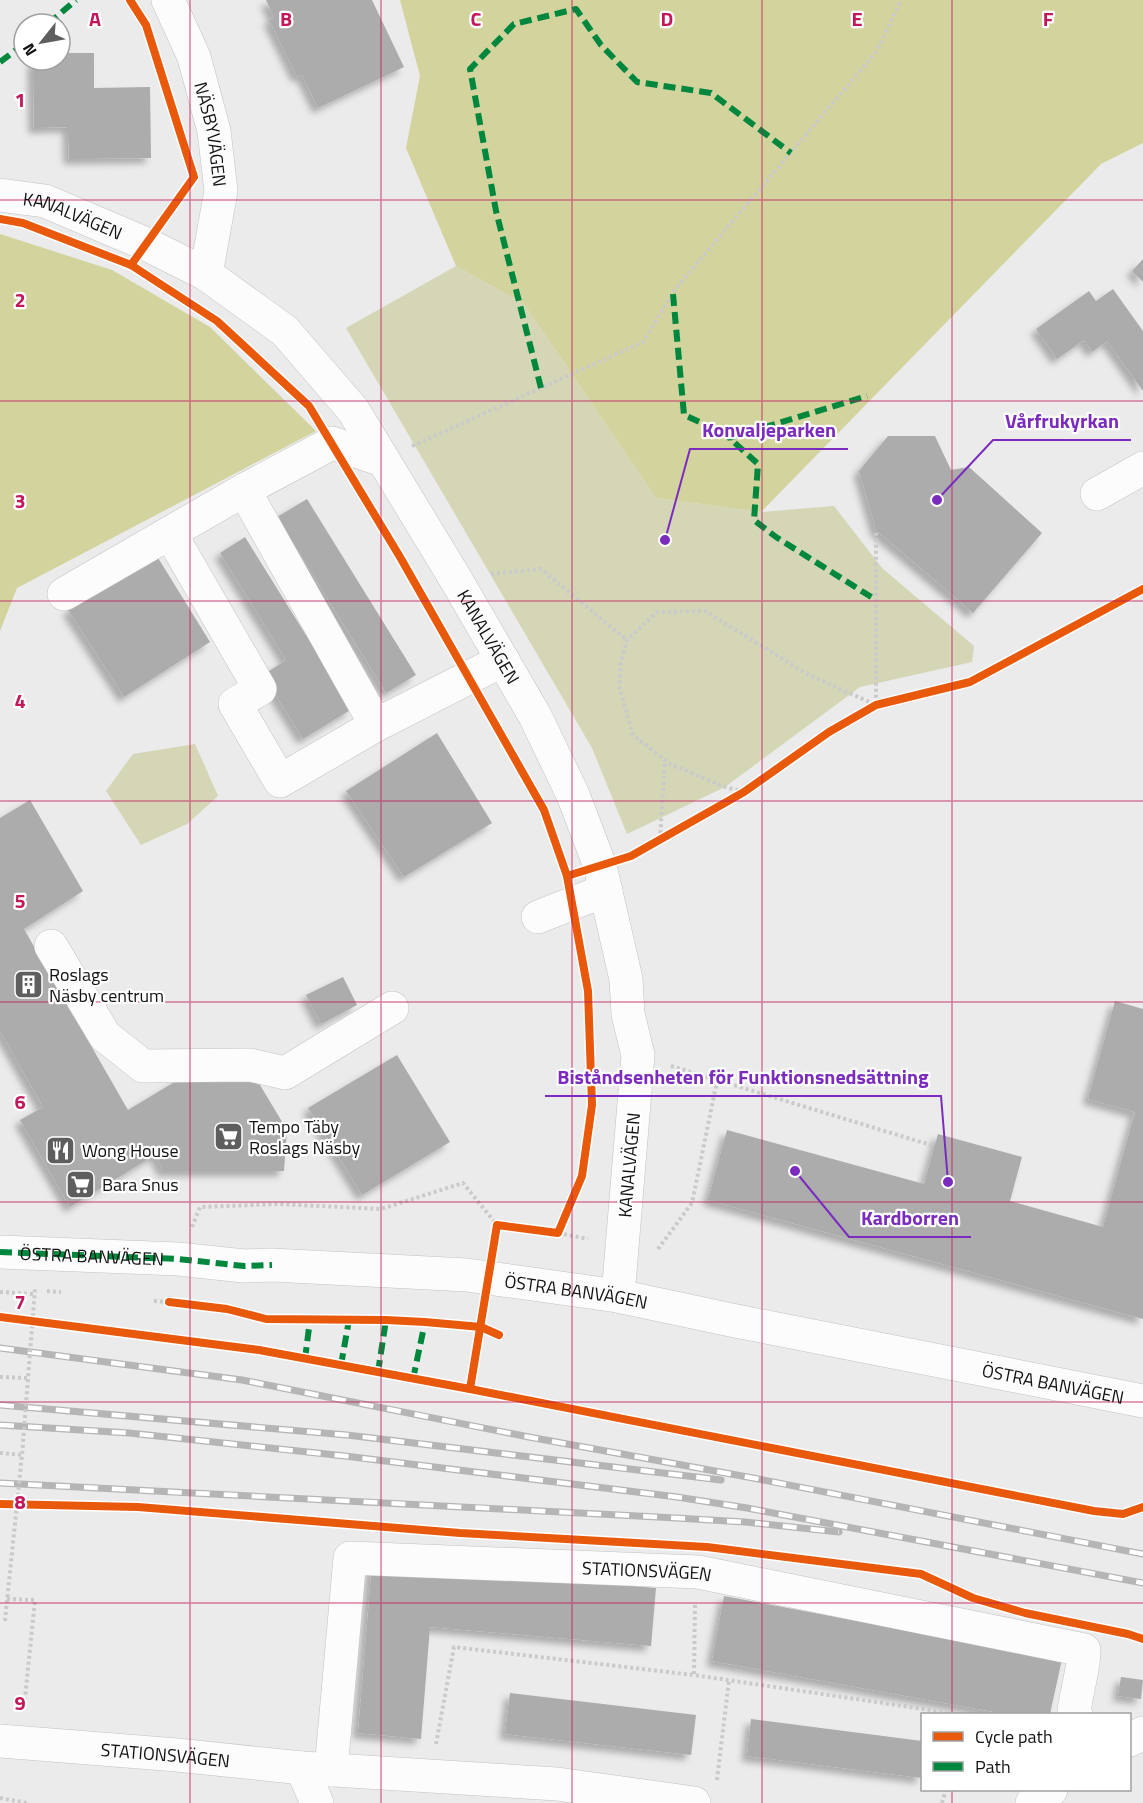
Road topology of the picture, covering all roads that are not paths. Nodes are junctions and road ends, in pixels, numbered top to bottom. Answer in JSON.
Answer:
{"nodes":[{"id":1,"x":168,"y":0,"type":"edge"},
{"id":2,"x":0,"y":195,"type":"edge"},
{"id":3,"x":206,"y":274,"type":"junction"},
{"id":4,"x":382,"y":460,"type":"junction"},
{"id":5,"x":1143,"y":468,"type":"edge"},
{"id":6,"x":244,"y":490,"type":"junction"},
{"id":7,"x":1097,"y":494,"type":"dead end"},
{"id":8,"x":170,"y":533,"type":"junction"},
{"id":9,"x":64,"y":594,"type":"dead end"},
{"id":10,"x":502,"y":660,"type":"junction"},
{"id":11,"x":376,"y":725,"type":"junction"},
{"id":12,"x":606,"y":890,"type":"junction"},
{"id":13,"x":538,"y":917,"type":"dead end"},
{"id":14,"x":51,"y":946,"type":"dead end"},
{"id":15,"x":392,"y":1008,"type":"dead end"},
{"id":16,"x":0,"y":1252,"type":"edge"},
{"id":17,"x":618,"y":1296,"type":"junction"},
{"id":18,"x":1143,"y":1401,"type":"edge"},
{"id":19,"x":1076,"y":1713,"type":"edge"},
{"id":20,"x":0,"y":1741,"type":"edge"},
{"id":21,"x":317,"y":1769,"type":"junction"},
{"id":22,"x":1050,"y":1791,"type":"edge"},
{"id":23,"x":705,"y":1792,"type":"edge"},
{"id":24,"x":317,"y":1803,"type":"edge"},
{"id":25,"x":1032,"y":1803,"type":"edge"}],
"edges":[{"from":1,"to":3,"type":"street","name":"NÄSBYVÄGEN"},
{"from":2,"to":3,"type":"street","name":"KANALVÄGEN"},
{"from":3,"to":4,"type":"street","name":"KANALVÄGEN"},
{"from":4,"to":6,"type":"street"},
{"from":4,"to":10,"type":"street","name":"KANALVÄGEN"},
{"from":5,"to":7,"type":"street"},
{"from":6,"to":8,"type":"street"},
{"from":6,"to":11,"type":"street"},
{"from":8,"to":9,"type":"street"},
{"from":8,"to":11,"type":"street"},
{"from":10,"to":11,"type":"street"},
{"from":10,"to":12,"type":"street","name":"KANALVÄGEN"},
{"from":12,"to":13,"type":"street"},
{"from":12,"to":17,"type":"street","name":"KANALVÄGEN"},
{"from":14,"to":15,"type":"street"},
{"from":16,"to":17,"type":"street","name":"ÖSTRA BANVÄGEN"},
{"from":17,"to":18,"type":"street","name":"ÖSTRA BANVÄGEN"},
{"from":19,"to":21,"type":"street","name":"STATIONSVÄGEN"},
{"from":20,"to":21,"type":"street","name":"STATIONSVÄGEN"},
{"from":21,"to":23,"type":"street","name":"STATIONSVÄGEN"},
{"from":21,"to":24,"type":"street"},
{"from":22,"to":25,"type":"street"}]}
